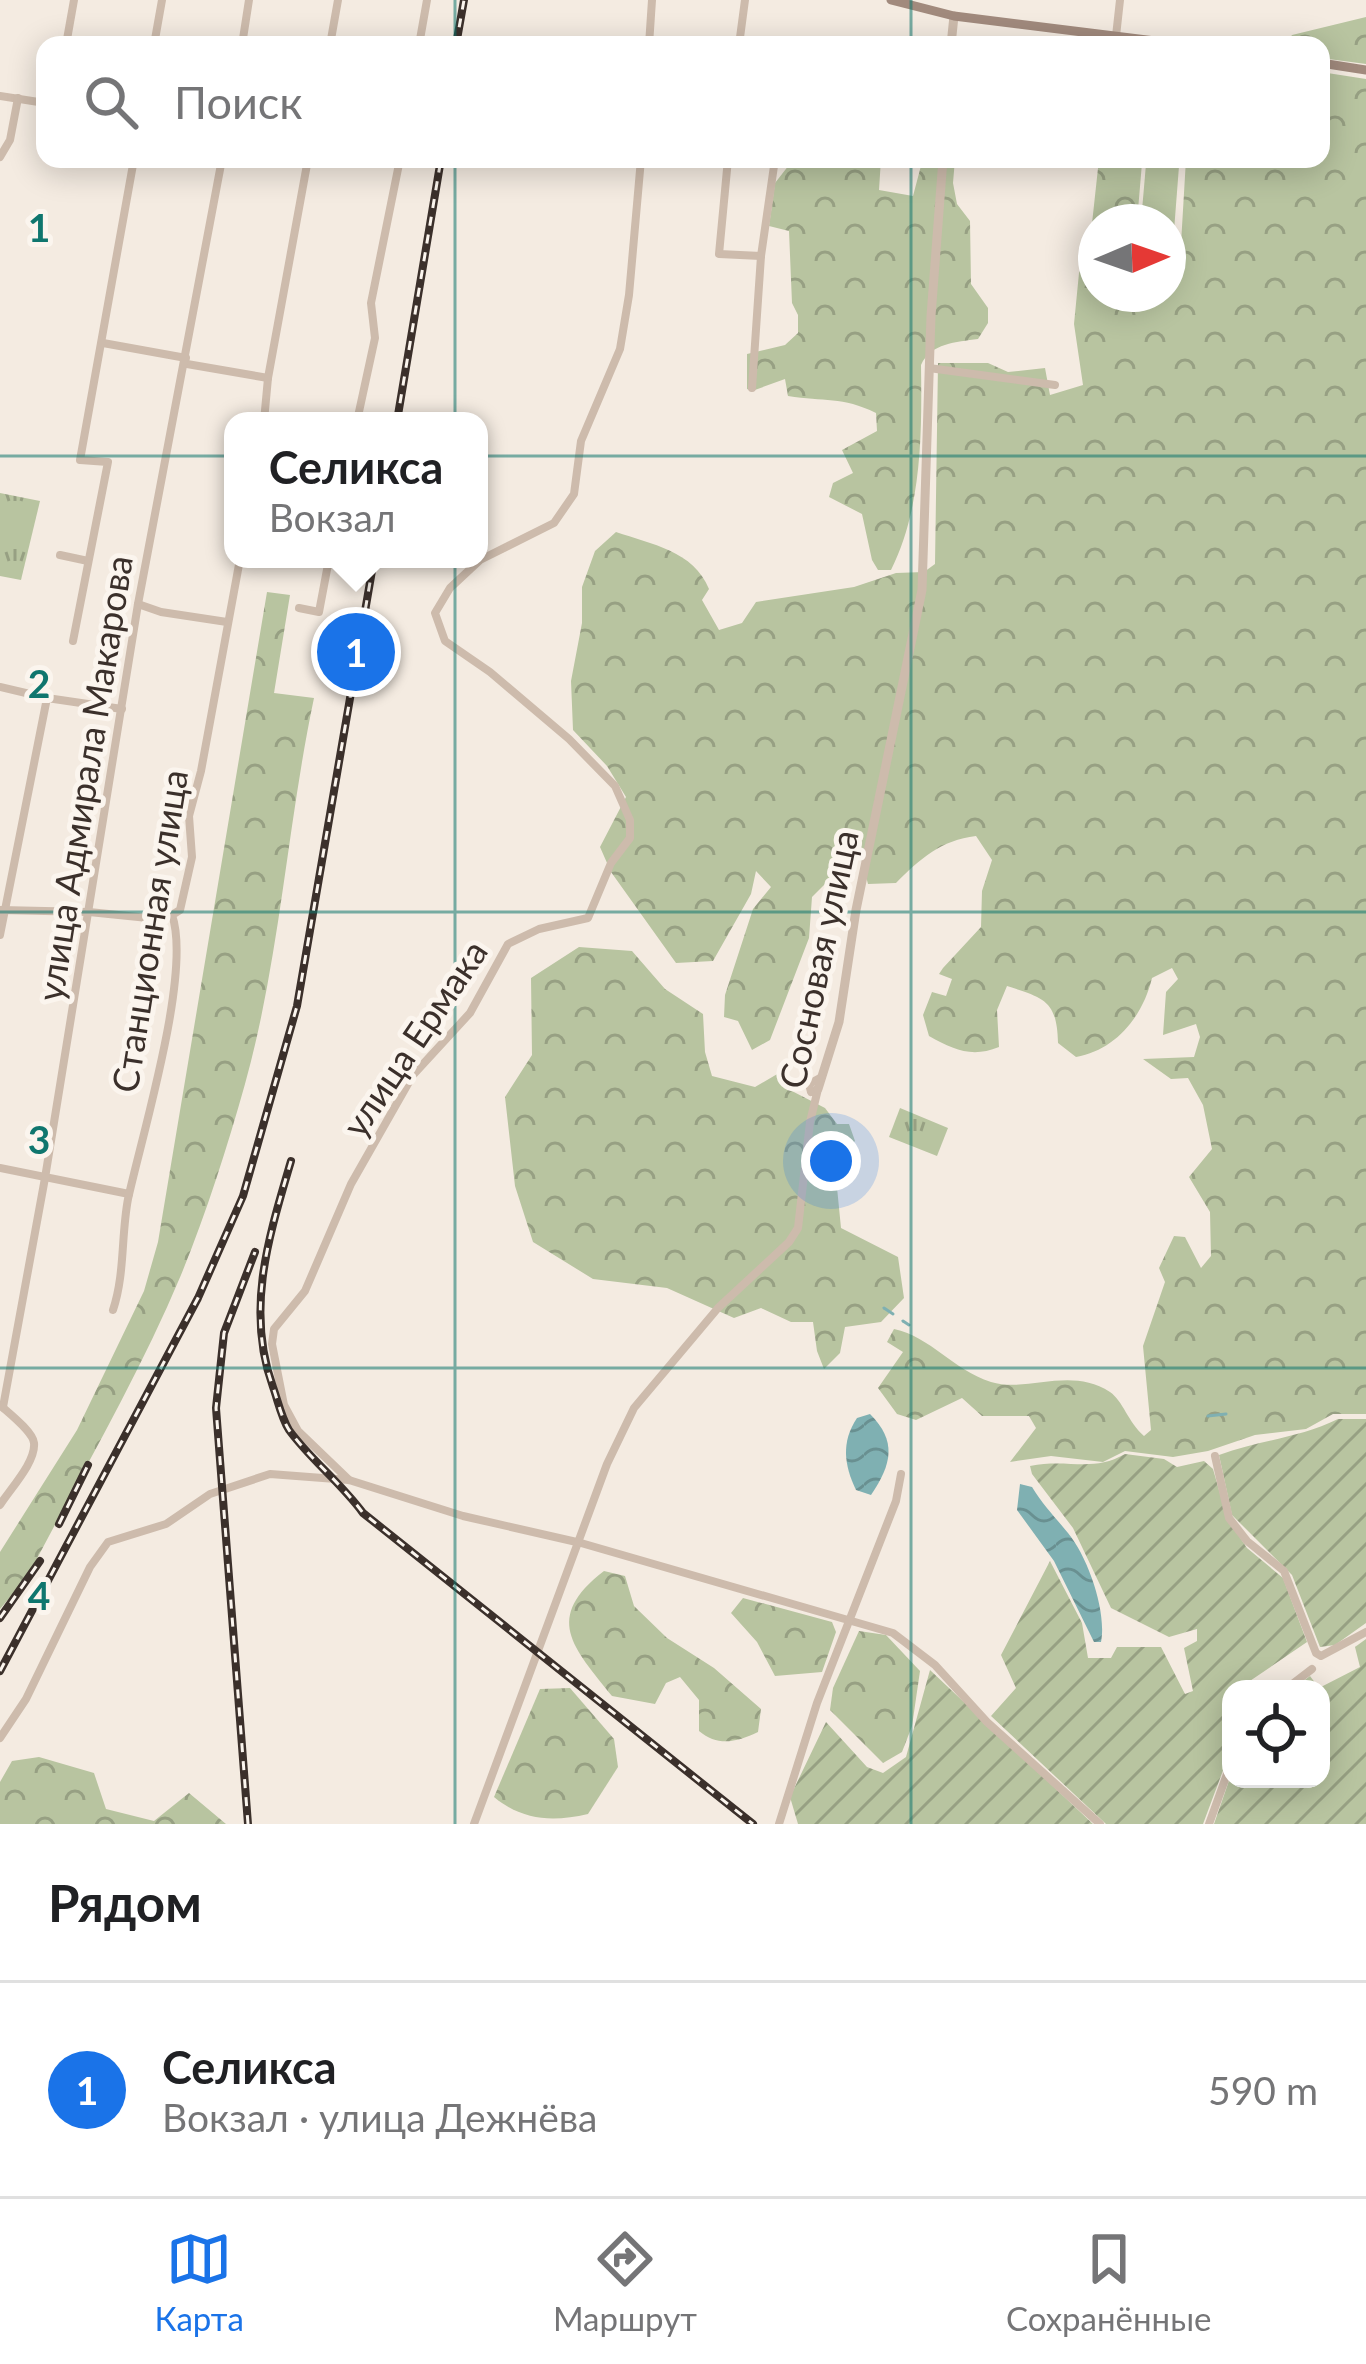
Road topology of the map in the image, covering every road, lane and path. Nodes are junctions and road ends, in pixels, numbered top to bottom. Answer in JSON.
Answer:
{"nodes":[{"id":1,"x":74,"y":0,"type":"edge"},
{"id":2,"x":162,"y":0,"type":"edge"},
{"id":3,"x":249,"y":0,"type":"edge"},
{"id":4,"x":338,"y":0,"type":"edge"},
{"id":5,"x":427,"y":0,"type":"edge"},
{"id":6,"x":652,"y":0,"type":"edge"},
{"id":7,"x":745,"y":0,"type":"edge"},
{"id":8,"x":1120,"y":0,"type":"edge"},
{"id":9,"x":894,"y":1,"type":"edge"},
{"id":10,"x":954,"y":16,"type":"junction"},
{"id":11,"x":1116,"y":35,"type":"junction"},
{"id":12,"x":68,"y":36,"type":"edge"},
{"id":13,"x":156,"y":36,"type":"edge"},
{"id":14,"x":243,"y":36,"type":"edge"},
{"id":15,"x":332,"y":36,"type":"edge"},
{"id":16,"x":421,"y":36,"type":"edge"},
{"id":17,"x":650,"y":36,"type":"edge"},
{"id":18,"x":740,"y":36,"type":"edge"},
{"id":19,"x":952,"y":36,"type":"edge"},
{"id":20,"x":1123,"y":36,"type":"edge"},
{"id":21,"x":1330,"y":65,"type":"edge"},
{"id":22,"x":1366,"y":70,"type":"edge"},
{"id":23,"x":0,"y":96,"type":"edge"},
{"id":24,"x":18,"y":98,"type":"junction"},
{"id":25,"x":36,"y":101,"type":"edge"},
{"id":26,"x":0,"y":157,"type":"edge"},
{"id":27,"x":132,"y":168,"type":"edge"},
{"id":28,"x":220,"y":168,"type":"edge"},
{"id":29,"x":306,"y":168,"type":"edge"},
{"id":30,"x":398,"y":168,"type":"edge"},
{"id":31,"x":640,"y":168,"type":"edge"},
{"id":32,"x":727,"y":168,"type":"edge"},
{"id":33,"x":774,"y":168,"type":"edge"},
{"id":34,"x":942,"y":168,"type":"edge"},
{"id":35,"x":761,"y":256,"type":"junction"},
{"id":36,"x":103,"y":343,"type":"junction"},
{"id":37,"x":186,"y":361,"type":"junction"},
{"id":38,"x":929,"y":368,"type":"junction"},
{"id":39,"x":268,"y":378,"type":"junction"},
{"id":40,"x":1055,"y":385,"type":"dead end"},
{"id":41,"x":752,"y":388,"type":"dead end"},
{"id":42,"x":265,"y":412,"type":"edge"},
{"id":43,"x":359,"y":412,"type":"edge"},
{"id":44,"x":60,"y":555,"type":"dead end"},
{"id":45,"x":488,"y":556,"type":"edge"},
{"id":46,"x":88,"y":561,"type":"junction"},
{"id":47,"x":238,"y":568,"type":"edge"},
{"id":48,"x":327,"y":568,"type":"edge"},
{"id":49,"x":471,"y":568,"type":"edge"},
{"id":50,"x":138,"y":604,"type":"junction"},
{"id":51,"x":299,"y":608,"type":"dead end"},
{"id":52,"x":226,"y":622,"type":"junction"},
{"id":53,"x":73,"y":641,"type":"dead end"},
{"id":54,"x":0,"y":687,"type":"edge"},
{"id":55,"x":46,"y":698,"type":"junction"},
{"id":56,"x":122,"y":709,"type":"junction"},
{"id":57,"x":3,"y":910,"type":"edge"},
{"id":58,"x":89,"y":912,"type":"junction"},
{"id":59,"x":172,"y":915,"type":"junction"},
{"id":60,"x":0,"y":935,"type":"edge"},
{"id":61,"x":818,"y":1089,"type":"joint"},
{"id":62,"x":0,"y":1168,"type":"edge"},
{"id":63,"x":45,"y":1178,"type":"junction"},
{"id":64,"x":129,"y":1194,"type":"junction"},
{"id":65,"x":112,"y":1310,"type":"dead end"},
{"id":66,"x":2,"y":1406,"type":"edge"},
{"id":67,"x":1215,"y":1456,"type":"dead end"},
{"id":68,"x":901,"y":1474,"type":"dead end"},
{"id":69,"x":349,"y":1480,"type":"junction"},
{"id":70,"x":0,"y":1504,"type":"edge"},
{"id":71,"x":581,"y":1543,"type":"junction"},
{"id":72,"x":850,"y":1618,"type":"junction"},
{"id":73,"x":1366,"y":1632,"type":"edge"},
{"id":74,"x":1312,"y":1669,"type":"dead end"},
{"id":75,"x":1298,"y":1680,"type":"edge"},
{"id":76,"x":0,"y":1738,"type":"edge"},
{"id":77,"x":1222,"y":1788,"type":"edge"},
{"id":78,"x":474,"y":1824,"type":"edge"},
{"id":79,"x":778,"y":1824,"type":"edge"},
{"id":80,"x":1100,"y":1824,"type":"edge"},
{"id":81,"x":1209,"y":1824,"type":"edge"}],
"edges":[{"from":1,"to":12,"type":"street"},
{"from":2,"to":13,"type":"street"},
{"from":3,"to":14,"type":"street"},
{"from":4,"to":15,"type":"street"},
{"from":5,"to":16,"type":"street"},
{"from":6,"to":17,"type":"street"},
{"from":7,"to":18,"type":"street"},
{"from":8,"to":11,"type":"street"},
{"from":9,"to":10,"type":"main road"},
{"from":10,"to":11,"type":"main road"},
{"from":10,"to":19,"type":"street"},
{"from":11,"to":20,"type":"main road"},
{"from":21,"to":22,"type":"main road"},
{"from":23,"to":24,"type":"street"},
{"from":24,"to":25,"type":"street"},
{"from":24,"to":26,"type":"street"},
{"from":27,"to":36,"type":"street"},
{"from":28,"to":37,"type":"street","name":"улица Адмирала Макарова"},
{"from":29,"to":39,"type":"street"},
{"from":30,"to":43,"type":"street"},
{"from":31,"to":45,"type":"street","name":"улица Ермака"},
{"from":32,"to":35,"type":"street"},
{"from":33,"to":35,"type":"street"},
{"from":34,"to":38,"type":"street","name":"Сосновая улица"},
{"from":35,"to":41,"type":"street"},
{"from":36,"to":37,"type":"street"},
{"from":36,"to":46,"type":"street"},
{"from":37,"to":39,"type":"street"},
{"from":37,"to":50,"type":"street","name":"улица Адмирала Макарова"},
{"from":38,"to":40,"type":"street"},
{"from":38,"to":61,"type":"street","name":"Сосновая улица"},
{"from":39,"to":42,"type":"street"},
{"from":44,"to":46,"type":"street"},
{"from":46,"to":53,"type":"street"},
{"from":47,"to":52,"type":"street","name":"Станционная улица"},
{"from":48,"to":51,"type":"street"},
{"from":49,"to":69,"type":"street","name":"улица Ермака"},
{"from":50,"to":52,"type":"street"},
{"from":50,"to":56,"type":"street","name":"улица Адмирала Макарова"},
{"from":52,"to":59,"type":"street","name":"Станционная улица"},
{"from":54,"to":55,"type":"street"},
{"from":55,"to":56,"type":"street"},
{"from":55,"to":57,"type":"street"},
{"from":56,"to":58,"type":"street","name":"улица Адмирала Макарова"},
{"from":57,"to":58,"type":"street"},
{"from":57,"to":60,"type":"street"},
{"from":58,"to":59,"type":"street"},
{"from":58,"to":63,"type":"street","name":"улица Адмирала Макарова"},
{"from":59,"to":64,"type":"street","name":"Станционная улица"},
{"from":61,"to":71,"type":"street","name":"Сосновая улица"},
{"from":62,"to":63,"type":"street"},
{"from":63,"to":64,"type":"street"},
{"from":63,"to":66,"type":"street","name":"улица Адмирала Макарова"},
{"from":64,"to":65,"type":"street","name":"Станционная улица"},
{"from":66,"to":70,"type":"street"},
{"from":67,"to":73,"type":"street"},
{"from":68,"to":72,"type":"street"},
{"from":69,"to":71,"type":"street"},
{"from":69,"to":76,"type":"street"},
{"from":71,"to":72,"type":"street"},
{"from":71,"to":78,"type":"street","name":"Сосновая улица"},
{"from":72,"to":79,"type":"street"},
{"from":72,"to":80,"type":"street"},
{"from":74,"to":75,"type":"street"},
{"from":77,"to":81,"type":"street"}]}
